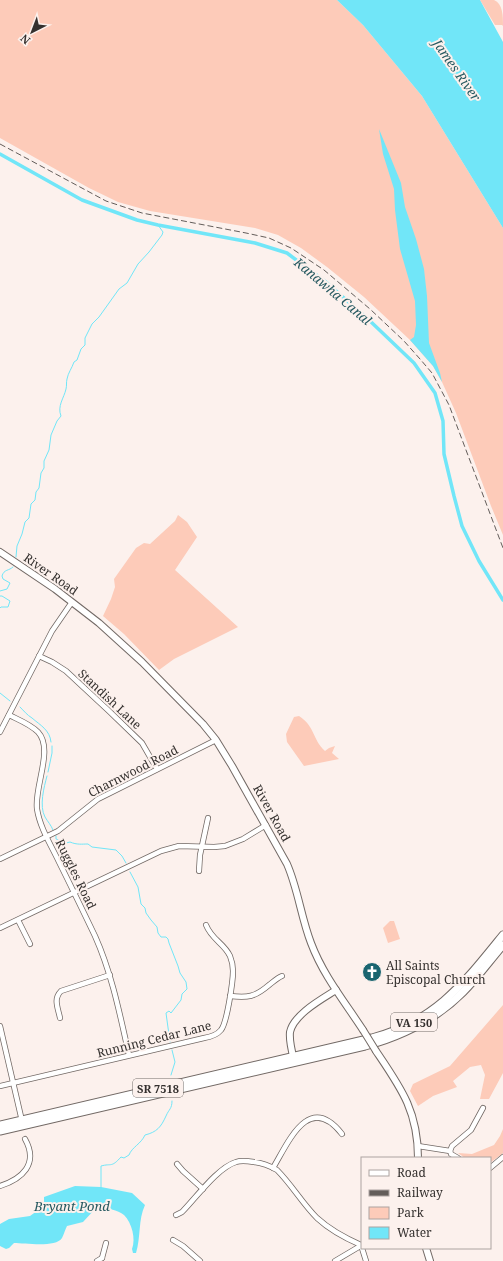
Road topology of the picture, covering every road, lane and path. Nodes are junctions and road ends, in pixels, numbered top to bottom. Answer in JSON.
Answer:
{"nodes":[{"id":1,"x":0,"y":552,"type":"edge"},
{"id":2,"x":72,"y":602,"type":"junction"},
{"id":3,"x":38,"y":656,"type":"junction"},
{"id":4,"x":9,"y":715,"type":"junction"},
{"id":5,"x":0,"y":732,"type":"edge"},
{"id":6,"x":216,"y":740,"type":"junction"},
{"id":7,"x":156,"y":769,"type":"junction"},
{"id":8,"x":208,"y":818,"type":"dead end"},
{"id":9,"x":266,"y":826,"type":"junction"},
{"id":10,"x":46,"y":836,"type":"junction"},
{"id":11,"x":202,"y":847,"type":"junction"},
{"id":12,"x":0,"y":859,"type":"edge"},
{"id":13,"x":199,"y":871,"type":"dead end"},
{"id":14,"x":74,"y":893,"type":"junction"},
{"id":15,"x":18,"y":920,"type":"junction"},
{"id":16,"x":206,"y":925,"type":"dead end"},
{"id":17,"x":0,"y":928,"type":"edge"},
{"id":18,"x":503,"y":935,"type":"edge"},
{"id":19,"x":30,"y":944,"type":"dead end"},
{"id":20,"x":503,"y":945,"type":"edge"},
{"id":21,"x":110,"y":975,"type":"junction"},
{"id":22,"x":282,"y":976,"type":"dead end"},
{"id":23,"x":336,"y":990,"type":"junction"},
{"id":24,"x":230,"y":996,"type":"junction"},
{"id":25,"x":60,"y":1018,"type":"dead end"},
{"id":26,"x":0,"y":1026,"type":"edge"},
{"id":27,"x":129,"y":1055,"type":"junction"},
{"id":28,"x":294,"y":1059,"type":"junction"},
{"id":29,"x":13,"y":1082,"type":"junction"},
{"id":30,"x":0,"y":1086,"type":"edge"},
{"id":31,"x":484,"y":1108,"type":"dead end"},
{"id":32,"x":23,"y":1123,"type":"junction"},
{"id":33,"x":0,"y":1125,"type":"edge"},
{"id":34,"x":0,"y":1131,"type":"edge"},
{"id":35,"x":342,"y":1134,"type":"dead end"},
{"id":36,"x":25,"y":1140,"type":"dead end"},
{"id":37,"x":418,"y":1146,"type":"junction"},
{"id":38,"x":450,"y":1151,"type":"junction"},
{"id":39,"x":418,"y":1157,"type":"edge"},
{"id":40,"x":456,"y":1157,"type":"edge"},
{"id":41,"x":503,"y":1157,"type":"edge"},
{"id":42,"x":177,"y":1164,"type":"dead end"},
{"id":43,"x":491,"y":1167,"type":"edge"},
{"id":44,"x":273,"y":1168,"type":"junction"},
{"id":45,"x":0,"y":1186,"type":"edge"},
{"id":46,"x":203,"y":1189,"type":"junction"},
{"id":47,"x":176,"y":1215,"type":"dead end"},
{"id":48,"x":173,"y":1240,"type":"dead end"},
{"id":49,"x":106,"y":1243,"type":"dead end"},
{"id":50,"x":361,"y":1245,"type":"edge"},
{"id":51,"x":362,"y":1249,"type":"edge"},
{"id":52,"x":426,"y":1249,"type":"edge"},
{"id":53,"x":104,"y":1260,"type":"edge"},
{"id":54,"x":97,"y":1261,"type":"edge"},
{"id":55,"x":200,"y":1261,"type":"edge"},
{"id":56,"x":335,"y":1261,"type":"edge"},
{"id":57,"x":366,"y":1261,"type":"edge"},
{"id":58,"x":430,"y":1261,"type":"edge"}],
"edges":[{"from":1,"to":2,"type":"main road","name":"River Road"},
{"from":2,"to":3,"type":"street"},
{"from":2,"to":6,"type":"main road","name":"River Road"},
{"from":3,"to":4,"type":"street"},
{"from":3,"to":7,"type":"street","name":"Standish Lane"},
{"from":4,"to":5,"type":"street"},
{"from":4,"to":10,"type":"street","name":"Ruggles Road"},
{"from":6,"to":7,"type":"street","name":"Charnwood Road"},
{"from":6,"to":9,"type":"main road","name":"River Road"},
{"from":7,"to":10,"type":"street","name":"Charnwood Road"},
{"from":8,"to":11,"type":"street"},
{"from":9,"to":11,"type":"street"},
{"from":9,"to":23,"type":"main road","name":"River Road"},
{"from":10,"to":12,"type":"street","name":"Charnwood Road"},
{"from":10,"to":14,"type":"street","name":"Ruggles Road"},
{"from":11,"to":13,"type":"street"},
{"from":11,"to":14,"type":"street"},
{"from":14,"to":15,"type":"street"},
{"from":14,"to":21,"type":"street","name":"Ruggles Road"},
{"from":15,"to":17,"type":"street"},
{"from":15,"to":19,"type":"street"},
{"from":16,"to":24,"type":"street","name":"Running Cedar Lane"},
{"from":18,"to":28,"type":"highway","number":"VA 150"},
{"from":20,"to":28,"type":"highway","number":"VA 150"},
{"from":21,"to":25,"type":"street"},
{"from":21,"to":27,"type":"street","name":"Ruggles Road"},
{"from":22,"to":24,"type":"street"},
{"from":23,"to":28,"type":"main road"},
{"from":23,"to":37,"type":"main road","name":"River Road","bridge":true},
{"from":24,"to":27,"type":"street","name":"Running Cedar Lane"},
{"from":26,"to":29,"type":"street"},
{"from":27,"to":29,"type":"street","name":"Running Cedar Lane"},
{"from":28,"to":32,"type":"highway","number":"SR 7518"},
{"from":29,"to":30,"type":"street","name":"Running Cedar Lane"},
{"from":29,"to":32,"type":"street"},
{"from":31,"to":38,"type":"street"},
{"from":32,"to":33,"type":"highway","number":"SR 7518"},
{"from":32,"to":34,"type":"highway","number":"SR 7518"},
{"from":35,"to":44,"type":"street"},
{"from":36,"to":45,"type":"street"},
{"from":37,"to":38,"type":"street"},
{"from":37,"to":39,"type":"main road","name":"River Road"},
{"from":38,"to":40,"type":"street"},
{"from":41,"to":43,"type":"street"},
{"from":42,"to":46,"type":"street"},
{"from":44,"to":46,"type":"street"},
{"from":44,"to":50,"type":"street"},
{"from":46,"to":47,"type":"street"},
{"from":48,"to":55,"type":"street"},
{"from":49,"to":53,"type":"street"},
{"from":50,"to":56,"type":"street"},
{"from":51,"to":57,"type":"street"},
{"from":52,"to":58,"type":"main road"},
{"from":53,"to":54,"type":"street"}]}
